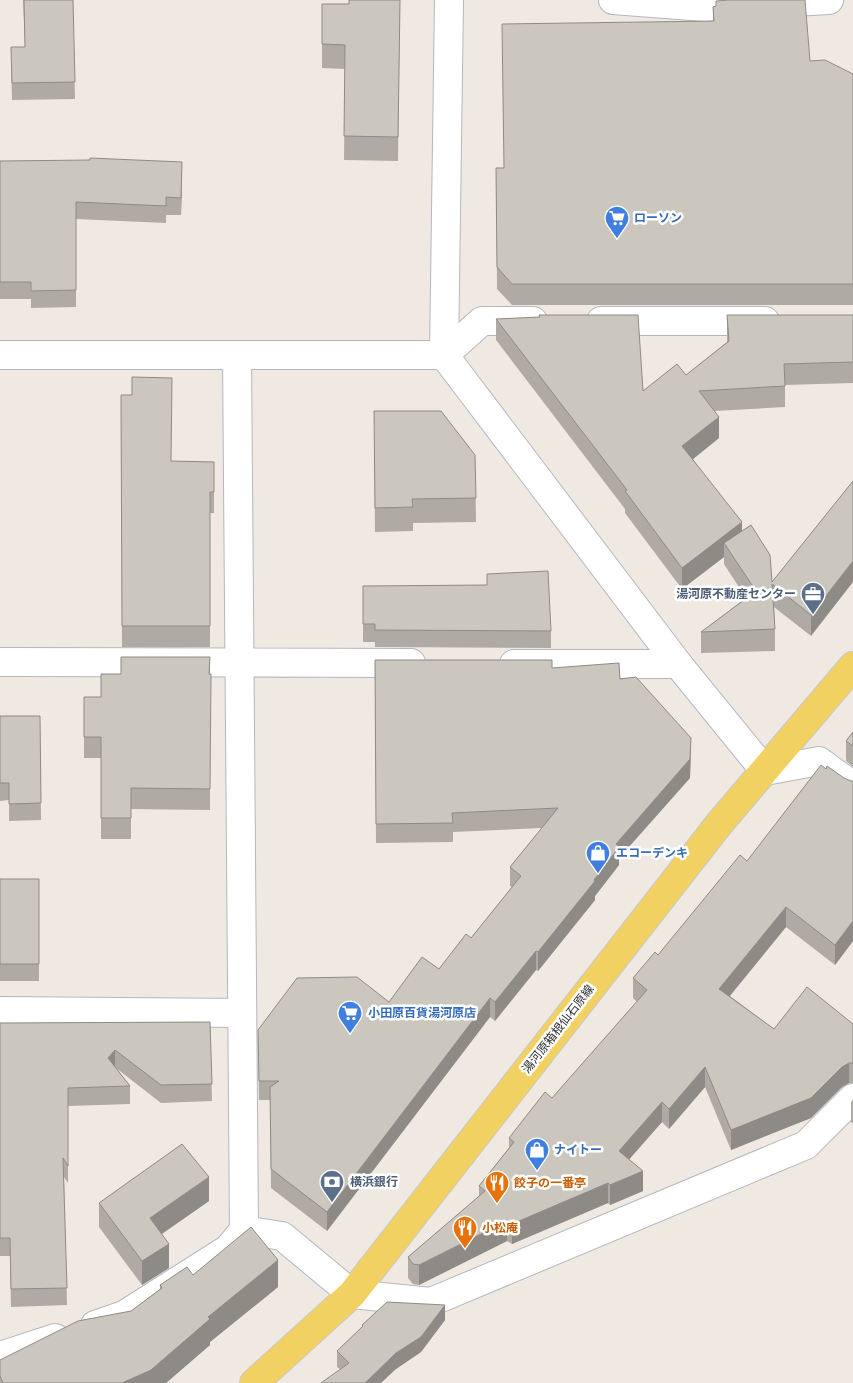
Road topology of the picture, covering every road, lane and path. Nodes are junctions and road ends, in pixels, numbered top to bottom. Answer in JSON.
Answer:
{"nodes":[{"id":1,"x":449,"y":0,"type":"edge"},
{"id":2,"x":613,"y":0,"type":"edge"},
{"id":3,"x":829,"y":0,"type":"edge"},
{"id":4,"x":785,"y":321,"type":"edge"},
{"id":5,"x":0,"y":355,"type":"edge"},
{"id":6,"x":237,"y":355,"type":"junction"},
{"id":7,"x":444,"y":355,"type":"junction"},
{"id":8,"x":0,"y":662,"type":"edge"},
{"id":9,"x":239,"y":663,"type":"junction"},
{"id":10,"x":438,"y":663,"type":"edge"},
{"id":11,"x":487,"y":664,"type":"edge"},
{"id":12,"x":678,"y":664,"type":"junction"},
{"id":13,"x":853,"y":666,"type":"edge"},
{"id":14,"x":765,"y":770,"type":"junction"},
{"id":15,"x":853,"y":786,"type":"edge"},
{"id":16,"x":0,"y":1011,"type":"edge"},
{"id":17,"x":242,"y":1013,"type":"junction"},
{"id":18,"x":853,"y":1098,"type":"edge"},
{"id":19,"x":244,"y":1230,"type":"junction"},
{"id":20,"x":352,"y":1294,"type":"junction"},
{"id":21,"x":0,"y":1356,"type":"edge"},
{"id":22,"x":254,"y":1383,"type":"edge"}],
"edges":[{"from":1,"to":7,"type":"street"},
{"from":2,"to":3,"type":"street"},
{"from":4,"to":7,"type":"street"},
{"from":5,"to":6,"type":"street"},
{"from":6,"to":7,"type":"street"},
{"from":6,"to":9,"type":"street"},
{"from":7,"to":12,"type":"street"},
{"from":8,"to":9,"type":"street"},
{"from":9,"to":10,"type":"street"},
{"from":9,"to":17,"type":"street"},
{"from":11,"to":12,"type":"street"},
{"from":12,"to":14,"type":"street"},
{"from":13,"to":14,"type":"main road","name":"湯河原箱根仙石原線"},
{"from":14,"to":15,"type":"street"},
{"from":14,"to":20,"type":"main road","name":"湯河原箱根仙石原線"},
{"from":16,"to":17,"type":"street"},
{"from":17,"to":19,"type":"street"},
{"from":18,"to":20,"type":"street"},
{"from":19,"to":20,"type":"street"},
{"from":19,"to":21,"type":"street"},
{"from":20,"to":22,"type":"main road","name":"湯河原箱根仙石原線"}]}
